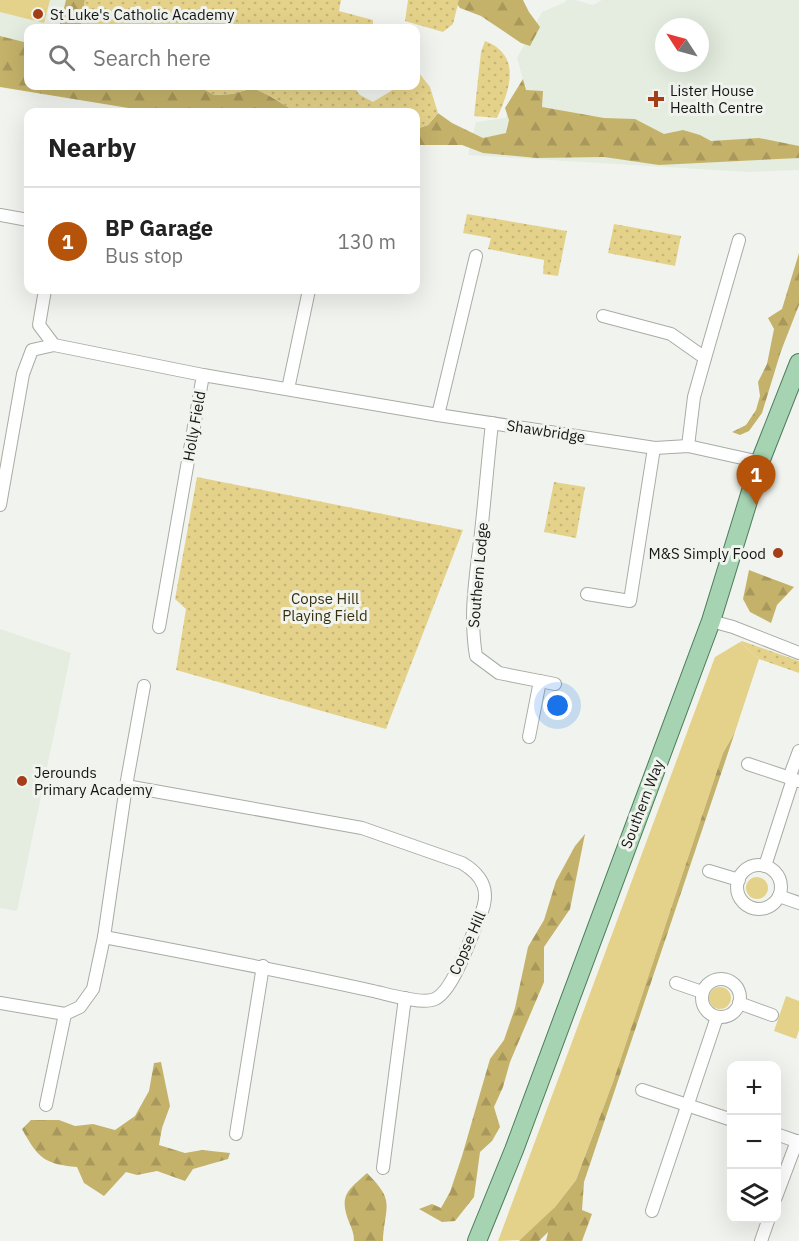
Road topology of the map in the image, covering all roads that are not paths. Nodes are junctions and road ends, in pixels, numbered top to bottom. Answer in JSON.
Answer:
{"nodes":[{"id":1,"x":0,"y":215,"type":"edge"},
{"id":2,"x":24,"y":219,"type":"edge"},
{"id":3,"x":739,"y":240,"type":"dead end"},
{"id":4,"x":476,"y":256,"type":"dead end"},
{"id":5,"x":44,"y":294,"type":"edge"},
{"id":6,"x":308,"y":294,"type":"edge"},
{"id":7,"x":603,"y":316,"type":"dead end"},
{"id":8,"x":54,"y":345,"type":"junction"},
{"id":9,"x":705,"y":358,"type":"junction"},
{"id":10,"x":799,"y":363,"type":"edge"},
{"id":11,"x":203,"y":375,"type":"junction"},
{"id":12,"x":288,"y":389,"type":"junction"},
{"id":13,"x":438,"y":415,"type":"junction"},
{"id":14,"x":492,"y":423,"type":"junction"},
{"id":15,"x":688,"y":446,"type":"junction"},
{"id":16,"x":654,"y":448,"type":"junction"},
{"id":17,"x":760,"y":462,"type":"junction"},
{"id":18,"x":0,"y":505,"type":"edge"},
{"id":19,"x":587,"y":594,"type":"dead end"},
{"id":20,"x":711,"y":621,"type":"junction"},
{"id":21,"x":159,"y":627,"type":"dead end"},
{"id":22,"x":799,"y":653,"type":"edge"},
{"id":23,"x":540,"y":681,"type":"junction"},
{"id":24,"x":555,"y":684,"type":"dead end"},
{"id":25,"x":144,"y":686,"type":"dead end"},
{"id":26,"x":529,"y":737,"type":"dead end"},
{"id":27,"x":799,"y":751,"type":"edge"},
{"id":28,"x":748,"y":764,"type":"dead end"},
{"id":29,"x":794,"y":779,"type":"edge"},
{"id":30,"x":126,"y":786,"type":"junction"},
{"id":31,"x":765,"y":866,"type":"junction"},
{"id":32,"x":709,"y":871,"type":"dead end"},
{"id":33,"x":739,"y":880,"type":"junction"},
{"id":34,"x":779,"y":896,"type":"junction"},
{"id":35,"x":799,"y":903,"type":"edge"},
{"id":36,"x":104,"y":937,"type":"junction"},
{"id":37,"x":263,"y":966,"type":"junction"},
{"id":38,"x":676,"y":983,"type":"dead end"},
{"id":39,"x":702,"y":992,"type":"junction"},
{"id":40,"x":405,"y":998,"type":"junction"},
{"id":41,"x":0,"y":1003,"type":"edge"},
{"id":42,"x":739,"y":1003,"type":"junction"},
{"id":43,"x":64,"y":1014,"type":"junction"},
{"id":44,"x":772,"y":1015,"type":"dead end"},
{"id":45,"x":717,"y":1017,"type":"junction"},
{"id":46,"x":642,"y":1090,"type":"dead end"},
{"id":47,"x":46,"y":1105,"type":"dead end"},
{"id":48,"x":687,"y":1105,"type":"junction"},
{"id":49,"x":727,"y":1118,"type":"edge"},
{"id":50,"x":236,"y":1134,"type":"dead end"},
{"id":51,"x":781,"y":1135,"type":"edge"},
{"id":52,"x":798,"y":1141,"type":"edge"},
{"id":53,"x":382,"y":1168,"type":"dead end"},
{"id":54,"x":781,"y":1186,"type":"edge"},
{"id":55,"x":652,"y":1211,"type":"dead end"},
{"id":56,"x":767,"y":1223,"type":"edge"},
{"id":57,"x":477,"y":1241,"type":"edge"},
{"id":58,"x":761,"y":1241,"type":"edge"}],
"edges":[{"from":1,"to":2,"type":"street"},
{"from":3,"to":9,"type":"street"},
{"from":4,"to":13,"type":"street"},
{"from":5,"to":8,"type":"street"},
{"from":6,"to":12,"type":"street"},
{"from":7,"to":9,"type":"street"},
{"from":8,"to":11,"type":"street","name":"Holly Field"},
{"from":8,"to":18,"type":"street"},
{"from":9,"to":15,"type":"street"},
{"from":10,"to":17,"type":"main road","name":"Southern Way"},
{"from":11,"to":12,"type":"street","name":"Shawbridge"},
{"from":11,"to":21,"type":"street","name":"Holly Field"},
{"from":12,"to":13,"type":"street","name":"Shawbridge"},
{"from":13,"to":14,"type":"street","name":"Shawbridge"},
{"from":14,"to":16,"type":"street","name":"Shawbridge"},
{"from":14,"to":23,"type":"street","name":"Southern Lodge"},
{"from":15,"to":16,"type":"street","name":"Shawbridge"},
{"from":15,"to":17,"type":"street","name":"Shawbridge"},
{"from":16,"to":19,"type":"street"},
{"from":17,"to":20,"type":"main road","name":"Southern Way"},
{"from":20,"to":22,"type":"street"},
{"from":20,"to":57,"type":"main road","name":"Southern Way"},
{"from":23,"to":24,"type":"street","name":"Southern Lodge"},
{"from":23,"to":26,"type":"street"},
{"from":25,"to":30,"type":"street"},
{"from":27,"to":29,"type":"street"},
{"from":28,"to":29,"type":"street"},
{"from":29,"to":31,"type":"street"},
{"from":30,"to":36,"type":"street"},
{"from":30,"to":40,"type":"street","name":"Copse Hill"},
{"from":31,"to":33,"type":"street"},
{"from":31,"to":34,"type":"street"},
{"from":32,"to":33,"type":"street"},
{"from":33,"to":34,"type":"street"},
{"from":34,"to":35,"type":"street"},
{"from":36,"to":37,"type":"street","name":"Copse Hill"},
{"from":36,"to":43,"type":"street"},
{"from":37,"to":40,"type":"street","name":"Copse Hill"},
{"from":37,"to":50,"type":"street"},
{"from":38,"to":39,"type":"street"},
{"from":39,"to":42,"type":"street"},
{"from":39,"to":45,"type":"street"},
{"from":40,"to":53,"type":"street"},
{"from":41,"to":43,"type":"street"},
{"from":42,"to":44,"type":"street"},
{"from":42,"to":45,"type":"street"},
{"from":43,"to":47,"type":"street"},
{"from":45,"to":48,"type":"street"},
{"from":46,"to":48,"type":"street"},
{"from":48,"to":49,"type":"street"},
{"from":48,"to":55,"type":"street"},
{"from":51,"to":52,"type":"street"},
{"from":52,"to":54,"type":"street"},
{"from":56,"to":58,"type":"street"}]}
